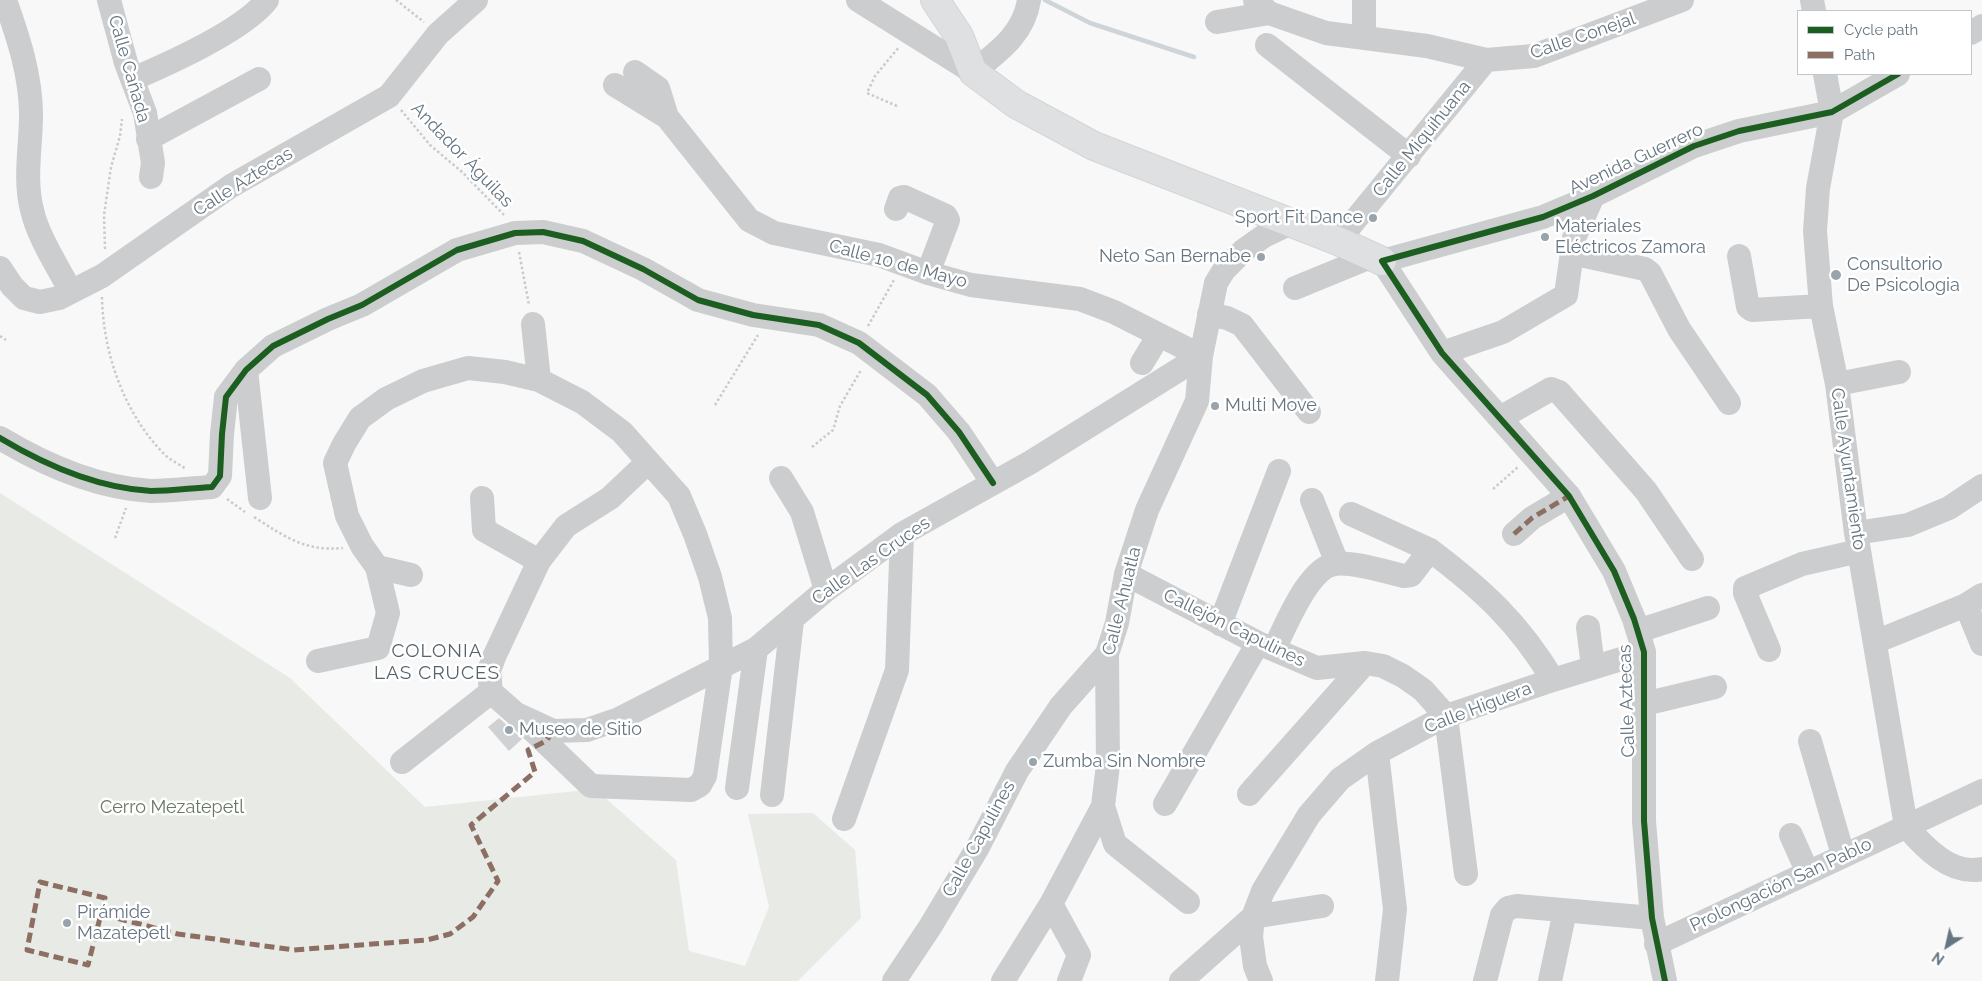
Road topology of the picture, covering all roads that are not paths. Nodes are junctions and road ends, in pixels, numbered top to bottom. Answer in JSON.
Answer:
{"nodes":[{"id":1,"x":5,"y":0,"type":"edge"},
{"id":2,"x":109,"y":0,"type":"edge"},
{"id":3,"x":267,"y":0,"type":"edge"},
{"id":4,"x":476,"y":0,"type":"edge"},
{"id":5,"x":858,"y":0,"type":"edge"},
{"id":6,"x":935,"y":0,"type":"edge"},
{"id":7,"x":1364,"y":0,"type":"edge"},
{"id":8,"x":1682,"y":0,"type":"edge"},
{"id":9,"x":1028,"y":6,"type":"edge"},
{"id":10,"x":1262,"y":6,"type":"edge"},
{"id":11,"x":1217,"y":22,"type":"dead end"},
{"id":12,"x":1364,"y":36,"type":"junction"},
{"id":13,"x":1267,"y":45,"type":"dead end"},
{"id":14,"x":1486,"y":60,"type":"junction"},
{"id":15,"x":635,"y":72,"type":"dead end"},
{"id":16,"x":972,"y":72,"type":"junction"},
{"id":17,"x":1825,"y":75,"type":"edge"},
{"id":18,"x":1896,"y":75,"type":"edge"},
{"id":19,"x":259,"y":79,"type":"dead end"},
{"id":20,"x":133,"y":80,"type":"junction"},
{"id":21,"x":615,"y":85,"type":"dead end"},
{"id":22,"x":1832,"y":112,"type":"junction"},
{"id":23,"x":667,"y":118,"type":"junction"},
{"id":24,"x":148,"y":139,"type":"junction"},
{"id":25,"x":1410,"y":156,"type":"junction"},
{"id":26,"x":151,"y":177,"type":"dead end"},
{"id":27,"x":1593,"y":196,"type":"junction"},
{"id":28,"x":896,"y":209,"type":"dead end"},
{"id":29,"x":1291,"y":223,"type":"junction"},
{"id":30,"x":1338,"y":241,"type":"junction"},
{"id":31,"x":1571,"y":253,"type":"junction"},
{"id":32,"x":1739,"y":256,"type":"dead end"},
{"id":33,"x":1378,"y":258,"type":"junction"},
{"id":34,"x":0,"y":268,"type":"edge"},
{"id":35,"x":928,"y":273,"type":"junction"},
{"id":36,"x":1295,"y":288,"type":"dead end"},
{"id":37,"x":71,"y":292,"type":"junction"},
{"id":38,"x":1821,"y":306,"type":"junction"},
{"id":39,"x":1209,"y":314,"type":"junction"},
{"id":40,"x":533,"y":324,"type":"road end"},
{"id":41,"x":1159,"y":335,"type":"junction"},
{"id":42,"x":1442,"y":353,"type":"junction"},
{"id":43,"x":1201,"y":356,"type":"junction"},
{"id":44,"x":1142,"y":364,"type":"dead end"},
{"id":45,"x":246,"y":370,"type":"junction"},
{"id":46,"x":1899,"y":372,"type":"dead end"},
{"id":47,"x":539,"y":380,"type":"junction"},
{"id":48,"x":1837,"y":384,"type":"junction"},
{"id":49,"x":1729,"y":403,"type":"dead end"},
{"id":50,"x":1310,"y":412,"type":"dead end"},
{"id":51,"x":1500,"y":418,"type":"junction"},
{"id":52,"x":0,"y":438,"type":"edge"},
{"id":53,"x":647,"y":463,"type":"junction"},
{"id":54,"x":1279,"y":472,"type":"dead end"},
{"id":55,"x":781,"y":478,"type":"dead end"},
{"id":56,"x":993,"y":483,"type":"junction"},
{"id":57,"x":1982,"y":486,"type":"edge"},
{"id":58,"x":1569,"y":496,"type":"junction"},
{"id":59,"x":260,"y":498,"type":"dead end"},
{"id":60,"x":482,"y":498,"type":"dead end"},
{"id":61,"x":1312,"y":500,"type":"dead end"},
{"id":62,"x":1351,"y":514,"type":"dead end"},
{"id":63,"x":902,"y":534,"type":"junction"},
{"id":64,"x":1514,"y":534,"type":"dead end"},
{"id":65,"x":1858,"y":542,"type":"junction"},
{"id":66,"x":1430,"y":550,"type":"junction"},
{"id":67,"x":1692,"y":558,"type":"dead end"},
{"id":68,"x":538,"y":561,"type":"junction"},
{"id":69,"x":1336,"y":563,"type":"junction"},
{"id":70,"x":377,"y":567,"type":"junction"},
{"id":71,"x":1126,"y":574,"type":"junction"},
{"id":72,"x":411,"y":575,"type":"dead end"},
{"id":73,"x":826,"y":590,"type":"junction"},
{"id":74,"x":1974,"y":600,"type":"edge"},
{"id":75,"x":1708,"y":608,"type":"dead end"},
{"id":76,"x":792,"y":621,"type":"junction"},
{"id":77,"x":1220,"y":624,"type":"junction"},
{"id":78,"x":1588,"y":626,"type":"dead end"},
{"id":79,"x":1641,"y":641,"type":"junction"},
{"id":80,"x":1875,"y":642,"type":"junction"},
{"id":81,"x":1982,"y":644,"type":"edge"},
{"id":82,"x":1266,"y":646,"type":"junction"},
{"id":83,"x":756,"y":649,"type":"junction"},
{"id":84,"x":1770,"y":650,"type":"dead end"},
{"id":85,"x":1107,"y":654,"type":"junction"},
{"id":86,"x":318,"y":661,"type":"dead end"},
{"id":87,"x":1365,"y":663,"type":"junction"},
{"id":88,"x":721,"y":666,"type":"junction"},
{"id":89,"x":1593,"y":667,"type":"junction"},
{"id":90,"x":1553,"y":680,"type":"junction"},
{"id":91,"x":1715,"y":687,"type":"dead end"},
{"id":92,"x":491,"y":692,"type":"junction"},
{"id":93,"x":1644,"y":704,"type":"junction"},
{"id":94,"x":516,"y":714,"type":"junction"},
{"id":95,"x":1446,"y":716,"type":"junction"},
{"id":96,"x":1810,"y":741,"type":"dead end"},
{"id":97,"x":1377,"y":752,"type":"junction"},
{"id":98,"x":402,"y":762,"type":"dead end"},
{"id":99,"x":737,"y":788,"type":"dead end"},
{"id":100,"x":1982,"y":791,"type":"edge"},
{"id":101,"x":1249,"y":794,"type":"dead end"},
{"id":102,"x":772,"y":795,"type":"dead end"},
{"id":103,"x":1165,"y":804,"type":"dead end"},
{"id":104,"x":1103,"y":806,"type":"junction"},
{"id":105,"x":844,"y":819,"type":"dead end"},
{"id":106,"x":1906,"y":826,"type":"junction"},
{"id":107,"x":1791,"y":835,"type":"dead end"},
{"id":108,"x":1843,"y":855,"type":"junction"},
{"id":109,"x":1982,"y":869,"type":"edge"},
{"id":110,"x":1807,"y":872,"type":"junction"},
{"id":111,"x":1466,"y":874,"type":"dead end"},
{"id":112,"x":1188,"y":902,"type":"dead end"},
{"id":113,"x":1050,"y":904,"type":"junction"},
{"id":114,"x":1322,"y":906,"type":"dead end"},
{"id":115,"x":1565,"y":911,"type":"junction"},
{"id":116,"x":1253,"y":917,"type":"junction"},
{"id":117,"x":1652,"y":918,"type":"junction"},
{"id":118,"x":1656,"y":944,"type":"junction"},
{"id":119,"x":894,"y":981,"type":"edge"},
{"id":120,"x":1003,"y":981,"type":"edge"},
{"id":121,"x":1069,"y":981,"type":"edge"},
{"id":122,"x":1181,"y":981,"type":"edge"},
{"id":123,"x":1261,"y":981,"type":"edge"},
{"id":124,"x":1387,"y":981,"type":"edge"},
{"id":125,"x":1485,"y":981,"type":"edge"},
{"id":126,"x":1550,"y":981,"type":"edge"},
{"id":127,"x":1665,"y":981,"type":"edge"}],
"edges":[{"from":1,"to":37,"type":"street"},
{"from":2,"to":20,"type":"street","name":"Calle Cañada"},
{"from":3,"to":20,"type":"street"},
{"from":4,"to":37,"type":"street","name":"Calle Aztecas"},
{"from":5,"to":16,"type":"street"},
{"from":6,"to":16,"type":"main road"},
{"from":7,"to":12,"type":"street"},
{"from":8,"to":14,"type":"street","name":"Calle Conejal"},
{"from":9,"to":16,"type":"street"},
{"from":10,"to":11,"type":"street"},
{"from":10,"to":12,"type":"street","name":"Calle Conejal"},
{"from":12,"to":14,"type":"street","name":"Calle Conejal"},
{"from":13,"to":25,"type":"street"},
{"from":14,"to":25,"type":"street","name":"Calle Miquihuana"},
{"from":15,"to":23,"type":"street"},
{"from":16,"to":29,"type":"main road"},
{"from":17,"to":22,"type":"street"},
{"from":18,"to":22,"type":"street","name":"Avenida Guerrero"},
{"from":19,"to":24,"type":"street"},
{"from":20,"to":24,"type":"street","name":"Calle Cañada"},
{"from":21,"to":23,"type":"street","name":"Calle 10 de Mayo"},
{"from":22,"to":27,"type":"street","name":"Avenida Guerrero"},
{"from":22,"to":38,"type":"street","name":"Calle Ayuntamiento"},
{"from":23,"to":35,"type":"street","name":"Calle 10 de Mayo"},
{"from":24,"to":26,"type":"street","name":"Calle Cañada"},
{"from":25,"to":30,"type":"street","name":"Calle Miquihuana"},
{"from":27,"to":31,"type":"street"},
{"from":27,"to":33,"type":"street","name":"Avenida Guerrero"},
{"from":28,"to":35,"type":"street"},
{"from":29,"to":30,"type":"main road"},
{"from":29,"to":39,"type":"street"},
{"from":30,"to":33,"type":"main road"},
{"from":31,"to":42,"type":"street"},
{"from":31,"to":49,"type":"street"},
{"from":32,"to":38,"type":"street"},
{"from":33,"to":36,"type":"street","name":"Avenida Guerrero"},
{"from":33,"to":42,"type":"street","name":"Calle Aztecas"},
{"from":34,"to":37,"type":"street","name":"Calle Aztecas"},
{"from":35,"to":41,"type":"street","name":"Calle 10 de Mayo"},
{"from":38,"to":48,"type":"street","name":"Calle Ayuntamiento"},
{"from":39,"to":43,"type":"street"},
{"from":39,"to":50,"type":"street"},
{"from":40,"to":47,"type":"street"},
{"from":41,"to":43,"type":"street","name":"Calle 10 de Mayo"},
{"from":41,"to":44,"type":"street"},
{"from":42,"to":51,"type":"street","name":"Calle Aztecas"},
{"from":43,"to":56,"type":"street","name":"Calle Las Cruces"},
{"from":43,"to":71,"type":"street","name":"Calle Ahuatla"},
{"from":45,"to":52,"type":"street"},
{"from":45,"to":56,"type":"street"},
{"from":45,"to":59,"type":"street"},
{"from":46,"to":48,"type":"street"},
{"from":47,"to":53,"type":"street"},
{"from":47,"to":70,"type":"street"},
{"from":48,"to":65,"type":"street","name":"Calle Ayuntamiento"},
{"from":51,"to":58,"type":"street","name":"Calle Aztecas"},
{"from":51,"to":67,"type":"street"},
{"from":53,"to":68,"type":"street"},
{"from":53,"to":88,"type":"street"},
{"from":54,"to":77,"type":"street"},
{"from":55,"to":73,"type":"street"},
{"from":56,"to":63,"type":"street","name":"Calle Las Cruces"},
{"from":57,"to":65,"type":"street"},
{"from":58,"to":64,"type":"street"},
{"from":58,"to":79,"type":"street","name":"Calle Aztecas"},
{"from":60,"to":68,"type":"street"},
{"from":61,"to":69,"type":"street"},
{"from":62,"to":66,"type":"street"},
{"from":63,"to":73,"type":"street","name":"Calle Las Cruces"},
{"from":63,"to":105,"type":"street"},
{"from":65,"to":80,"type":"street","name":"Calle Ayuntamiento"},
{"from":65,"to":84,"type":"street"},
{"from":66,"to":69,"type":"street"},
{"from":66,"to":90,"type":"street"},
{"from":68,"to":92,"type":"street"},
{"from":69,"to":82,"type":"street"},
{"from":70,"to":72,"type":"street"},
{"from":70,"to":86,"type":"street"},
{"from":71,"to":77,"type":"street","name":"Callejón Capulines"},
{"from":71,"to":85,"type":"street","name":"Calle Ahuatla"},
{"from":73,"to":76,"type":"street","name":"Calle Las Cruces"},
{"from":74,"to":80,"type":"street"},
{"from":74,"to":81,"type":"street"},
{"from":75,"to":79,"type":"street","name":"Calle Higuera"},
{"from":76,"to":83,"type":"street","name":"Calle Las Cruces"},
{"from":76,"to":102,"type":"street"},
{"from":77,"to":82,"type":"street","name":"Callejón Capulines"},
{"from":78,"to":89,"type":"street"},
{"from":79,"to":89,"type":"street","name":"Calle Higuera"},
{"from":79,"to":93,"type":"street","name":"Calle Aztecas"},
{"from":80,"to":106,"type":"street","name":"Calle Ayuntamiento"},
{"from":82,"to":87,"type":"street","name":"Callejón Capulines"},
{"from":82,"to":103,"type":"street"},
{"from":83,"to":88,"type":"street","name":"Calle Las Cruces"},
{"from":83,"to":99,"type":"street"},
{"from":85,"to":104,"type":"street","name":"Calle Ahuatla"},
{"from":85,"to":119,"type":"street","name":"Calle Capulines"},
{"from":87,"to":95,"type":"street","name":"Callejón Capulines"},
{"from":87,"to":101,"type":"street"},
{"from":88,"to":94,"type":"street","name":"Calle Las Cruces"},
{"from":88,"to":94,"type":"street"},
{"from":89,"to":90,"type":"street","name":"Calle Higuera"},
{"from":90,"to":95,"type":"street","name":"Calle Higuera"},
{"from":91,"to":93,"type":"street"},
{"from":92,"to":94,"type":"street","name":"Calle Las Cruces"},
{"from":92,"to":98,"type":"street"},
{"from":93,"to":117,"type":"street","name":"Calle Aztecas"},
{"from":95,"to":97,"type":"street","name":"Calle Higuera"},
{"from":95,"to":111,"type":"street"},
{"from":96,"to":108,"type":"street"},
{"from":97,"to":116,"type":"street","name":"Calle Higuera"},
{"from":97,"to":124,"type":"street"},
{"from":100,"to":106,"type":"street","name":"Prolongación San Pablo"},
{"from":104,"to":112,"type":"street"},
{"from":104,"to":113,"type":"street","name":"Calle Ahuatla"},
{"from":106,"to":108,"type":"street","name":"Prolongación San Pablo"},
{"from":106,"to":109,"type":"street"},
{"from":107,"to":110,"type":"street"},
{"from":108,"to":110,"type":"street","name":"Prolongación San Pablo"},
{"from":110,"to":118,"type":"street","name":"Prolongación San Pablo"},
{"from":113,"to":120,"type":"street","name":"Calle Ahuatla"},
{"from":113,"to":121,"type":"street"},
{"from":114,"to":116,"type":"street"},
{"from":115,"to":117,"type":"street"},
{"from":115,"to":125,"type":"street"},
{"from":115,"to":126,"type":"street"},
{"from":116,"to":122,"type":"street"},
{"from":116,"to":123,"type":"street","name":"Calle Higuera"},
{"from":117,"to":118,"type":"street","name":"Calle Aztecas"},
{"from":118,"to":127,"type":"street","name":"Calle Aztecas"}]}
